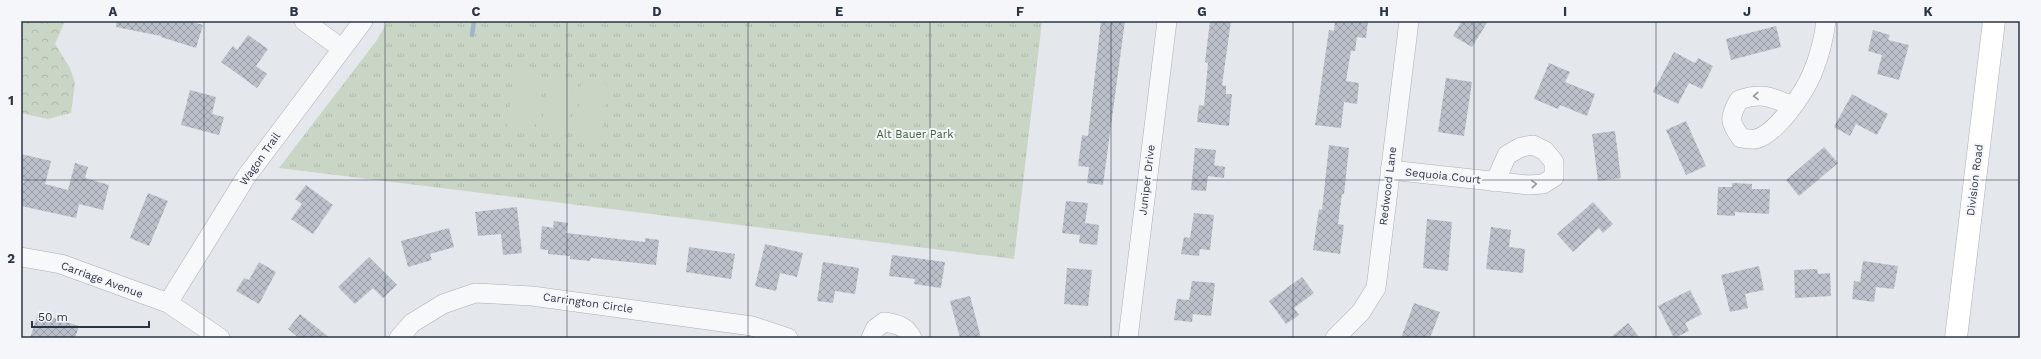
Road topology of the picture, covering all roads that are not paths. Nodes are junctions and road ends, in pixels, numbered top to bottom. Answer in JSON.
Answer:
{"nodes":[{"id":1,"x":304,"y":21,"type":"edge"},
{"id":2,"x":362,"y":21,"type":"edge"},
{"id":3,"x":1167,"y":21,"type":"edge"},
{"id":4,"x":1409,"y":21,"type":"edge"},
{"id":5,"x":1826,"y":21,"type":"edge"},
{"id":6,"x":1994,"y":21,"type":"edge"},
{"id":7,"x":341,"y":48,"type":"junction"},
{"id":8,"x":1793,"y":106,"type":"dead end"},
{"id":9,"x":1390,"y":170,"type":"junction"},
{"id":10,"x":1496,"y":182,"type":"dead end"},
{"id":11,"x":21,"y":257,"type":"edge"},
{"id":12,"x":168,"y":303,"type":"junction"},
{"id":13,"x":220,"y":338,"type":"edge"},
{"id":14,"x":399,"y":338,"type":"edge"},
{"id":15,"x":788,"y":338,"type":"edge"},
{"id":16,"x":871,"y":338,"type":"edge"},
{"id":17,"x":912,"y":338,"type":"edge"},
{"id":18,"x":1128,"y":338,"type":"edge"},
{"id":19,"x":1335,"y":338,"type":"edge"},
{"id":20,"x":1956,"y":338,"type":"edge"}],
"edges":[{"from":1,"to":7,"type":"street"},
{"from":2,"to":7,"type":"street","name":"Wagon Trail"},
{"from":3,"to":18,"type":"street","name":"Juniper Drive"},
{"from":4,"to":9,"type":"street","name":"Redwood Lane"},
{"from":5,"to":8,"type":"street"},
{"from":6,"to":20,"type":"street","name":"Division Road"},
{"from":7,"to":12,"type":"street","name":"Wagon Trail"},
{"from":9,"to":10,"type":"street","name":"Sequoia Court"},
{"from":9,"to":19,"type":"street","name":"Redwood Lane"},
{"from":11,"to":12,"type":"street","name":"Carriage Avenue"},
{"from":12,"to":13,"type":"street","name":"Carriage Avenue"},
{"from":14,"to":15,"type":"street","name":"Carrington Circle"},
{"from":16,"to":17,"type":"street"}]}
